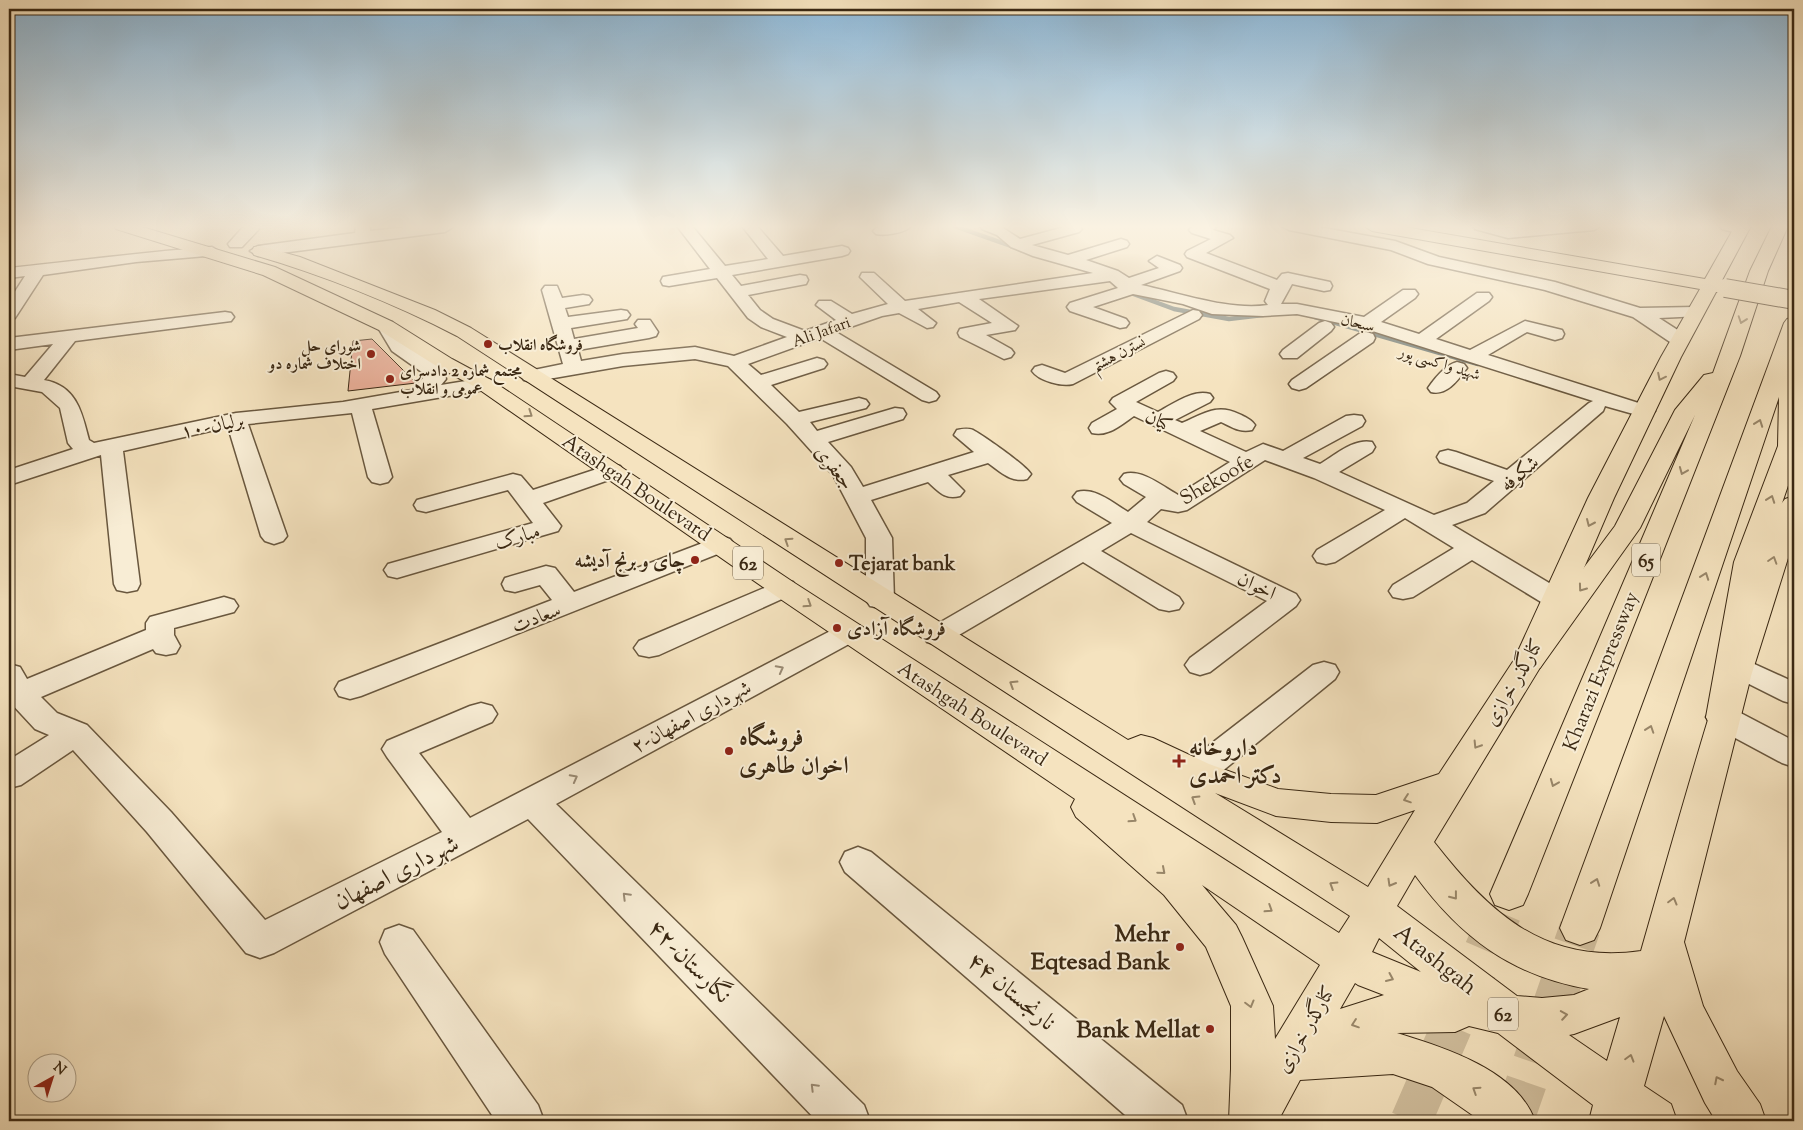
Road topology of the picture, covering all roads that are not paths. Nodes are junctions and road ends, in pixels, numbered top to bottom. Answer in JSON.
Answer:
{"nodes":[{"id":1,"x":32,"y":279,"type":"edge"},
{"id":2,"x":285,"y":279,"type":"edge"},
{"id":3,"x":339,"y":279,"type":"edge"},
{"id":4,"x":683,"y":279,"type":"edge"},
{"id":5,"x":724,"y":279,"type":"edge"},
{"id":6,"x":870,"y":279,"type":"edge"},
{"id":7,"x":1109,"y":279,"type":"edge"},
{"id":8,"x":1128,"y":279,"type":"edge"},
{"id":9,"x":1258,"y":279,"type":"edge"},
{"id":10,"x":1287,"y":279,"type":"edge"},
{"id":11,"x":1291,"y":279,"type":"edge"},
{"id":12,"x":1519,"y":279,"type":"edge"},
{"id":13,"x":1699,"y":279,"type":"edge"},
{"id":14,"x":1699,"y":279,"type":"edge"},
{"id":15,"x":1699,"y":279,"type":"edge"},
{"id":16,"x":1756,"y":279,"type":"edge"},
{"id":17,"x":800,"y":280,"type":"dead end"},
{"id":18,"x":669,"y":281,"type":"dead end"},
{"id":19,"x":1711,"y":281,"type":"junction"},
{"id":20,"x":1114,"y":282,"type":"junction"},
{"id":21,"x":1324,"y":286,"type":"dead end"},
{"id":22,"x":1280,"y":287,"type":"junction"},
{"id":23,"x":1794,"y":288,"type":"edge"},
{"id":24,"x":1391,"y":289,"type":"dead end"},
{"id":25,"x":714,"y":290,"type":"dead end"},
{"id":26,"x":733,"y":290,"type":"junction"},
{"id":27,"x":1206,"y":292,"type":"dead end"},
{"id":28,"x":962,"y":296,"type":"junction"},
{"id":29,"x":1483,"y":297,"type":"dead end"},
{"id":30,"x":583,"y":300,"type":"dead end"},
{"id":31,"x":1794,"y":300,"type":"edge"},
{"id":32,"x":825,"y":304,"type":"dead end"},
{"id":33,"x":902,"y":307,"type":"junction"},
{"id":34,"x":1190,"y":308,"type":"junction"},
{"id":35,"x":1276,"y":309,"type":"junction"},
{"id":36,"x":1639,"y":313,"type":"junction"},
{"id":37,"x":9,"y":314,"type":"edge"},
{"id":38,"x":621,"y":315,"type":"dead end"},
{"id":39,"x":225,"y":317,"type":"dead end"},
{"id":40,"x":850,"y":321,"type":"junction"},
{"id":41,"x":927,"y":323,"type":"dead end"},
{"id":42,"x":1120,"y":323,"type":"dead end"},
{"id":43,"x":560,"y":324,"type":"junction"},
{"id":44,"x":644,"y":324,"type":"dead end"},
{"id":45,"x":386,"y":326,"type":"junction"},
{"id":46,"x":1326,"y":327,"type":"junction"},
{"id":47,"x":1366,"y":331,"type":"junction"},
{"id":48,"x":1792,"y":331,"type":"edge"},
{"id":49,"x":813,"y":334,"type":"junction"},
{"id":50,"x":1555,"y":334,"type":"dead end"},
{"id":51,"x":68,"y":338,"type":"junction"},
{"id":52,"x":1680,"y":340,"type":"junction"},
{"id":53,"x":1421,"y":341,"type":"junction"},
{"id":54,"x":9,"y":344,"type":"edge"},
{"id":55,"x":567,"y":346,"type":"junction"},
{"id":56,"x":491,"y":351,"type":"junction"},
{"id":57,"x":1004,"y":353,"type":"dead end"},
{"id":58,"x":1290,"y":354,"type":"dead end"},
{"id":59,"x":1472,"y":356,"type":"junction"},
{"id":60,"x":1730,"y":356,"type":"junction"},
{"id":61,"x":735,"y":362,"type":"junction"},
{"id":62,"x":445,"y":363,"type":"junction"},
{"id":63,"x":817,"y":364,"type":"dead end"},
{"id":64,"x":574,"y":368,"type":"junction"},
{"id":65,"x":1456,"y":368,"type":"junction"},
{"id":66,"x":1042,"y":371,"type":"dead end"},
{"id":67,"x":531,"y":376,"type":"junction"},
{"id":68,"x":1166,"y":377,"type":"dead end"},
{"id":69,"x":9,"y":380,"type":"edge"},
{"id":70,"x":757,"y":383,"type":"junction"},
{"id":71,"x":30,"y":384,"type":"junction"},
{"id":72,"x":484,"y":384,"type":"junction"},
{"id":73,"x":1299,"y":384,"type":"dead end"},
{"id":74,"x":1438,"y":388,"type":"dead end"},
{"id":75,"x":420,"y":394,"type":"junction"},
{"id":76,"x":929,"y":396,"type":"dead end"},
{"id":77,"x":1203,"y":398,"type":"dead end"},
{"id":78,"x":360,"y":404,"type":"junction"},
{"id":79,"x":859,"y":404,"type":"dead end"},
{"id":80,"x":1596,"y":407,"type":"junction"},
{"id":81,"x":1133,"y":408,"type":"junction"},
{"id":82,"x":1644,"y":411,"type":"junction"},
{"id":83,"x":895,"y":414,"type":"dead end"},
{"id":84,"x":236,"y":419,"type":"junction"},
{"id":85,"x":795,"y":419,"type":"junction"},
{"id":86,"x":1158,"y":420,"type":"junction"},
{"id":87,"x":1354,"y":421,"type":"dead end"},
{"id":88,"x":1244,"y":425,"type":"dead end"},
{"id":89,"x":1100,"y":428,"type":"dead end"},
{"id":90,"x":1182,"y":431,"type":"junction"},
{"id":91,"x":965,"y":435,"type":"dead end"},
{"id":92,"x":813,"y":439,"type":"junction"},
{"id":93,"x":1364,"y":447,"type":"dead end"},
{"id":94,"x":100,"y":449,"type":"junction"},
{"id":95,"x":992,"y":454,"type":"junction"},
{"id":96,"x":1448,"y":457,"type":"dead end"},
{"id":97,"x":1285,"y":459,"type":"junction"},
{"id":98,"x":1246,"y":461,"type":"junction"},
{"id":99,"x":612,"y":471,"type":"junction"},
{"id":100,"x":932,"y":473,"type":"junction"},
{"id":101,"x":1322,"y":473,"type":"junction"},
{"id":102,"x":1018,"y":474,"type":"dead end"},
{"id":103,"x":380,"y":477,"type":"dead end"},
{"id":104,"x":9,"y":478,"type":"edge"},
{"id":105,"x":1132,"y":479,"type":"dead end"},
{"id":106,"x":1512,"y":479,"type":"junction"},
{"id":107,"x":952,"y":491,"type":"dead end"},
{"id":108,"x":857,"y":497,"type":"junction"},
{"id":109,"x":1085,"y":497,"type":"dead end"},
{"id":110,"x":528,"y":500,"type":"junction"},
{"id":111,"x":1794,"y":504,"type":"edge"},
{"id":112,"x":1178,"y":505,"type":"junction"},
{"id":113,"x":426,"y":506,"type":"dead end"},
{"id":114,"x":1403,"y":509,"type":"junction"},
{"id":115,"x":1130,"y":523,"type":"junction"},
{"id":116,"x":1432,"y":524,"type":"junction"},
{"id":117,"x":274,"y":536,"type":"dead end"},
{"id":118,"x":721,"y":544,"type":"junction"},
{"id":119,"x":1473,"y":548,"type":"junction"},
{"id":120,"x":1082,"y":551,"type":"junction"},
{"id":121,"x":1326,"y":556,"type":"dead end"},
{"id":122,"x":396,"y":570,"type":"dead end"},
{"id":123,"x":127,"y":584,"type":"dead end"},
{"id":124,"x":515,"y":584,"type":"dead end"},
{"id":125,"x":782,"y":588,"type":"junction"},
{"id":126,"x":1403,"y":591,"type":"dead end"},
{"id":127,"x":1556,"y":599,"type":"junction"},
{"id":128,"x":880,"y":600,"type":"junction"},
{"id":129,"x":569,"y":604,"type":"junction"},
{"id":130,"x":1169,"y":604,"type":"dead end"},
{"id":131,"x":224,"y":606,"type":"dead end"},
{"id":132,"x":850,"y":632,"type":"junction"},
{"id":133,"x":937,"y":636,"type":"junction"},
{"id":134,"x":649,"y":648,"type":"dead end"},
{"id":135,"x":1530,"y":661,"type":"junction"},
{"id":136,"x":1200,"y":665,"type":"dead end"},
{"id":137,"x":1738,"y":667,"type":"junction"},
{"id":138,"x":1324,"y":672,"type":"dead end"},
{"id":139,"x":14,"y":684,"type":"edge"},
{"id":140,"x":350,"y":689,"type":"dead end"},
{"id":141,"x":1794,"y":694,"type":"edge"},
{"id":142,"x":1036,"y":699,"type":"junction"},
{"id":143,"x":481,"y":714,"type":"dead end"},
{"id":144,"x":1722,"y":717,"type":"junction"},
{"id":145,"x":76,"y":733,"type":"junction"},
{"id":146,"x":1006,"y":736,"type":"junction"},
{"id":147,"x":1794,"y":755,"type":"edge"},
{"id":148,"x":1196,"y":773,"type":"junction"},
{"id":149,"x":9,"y":776,"type":"edge"},
{"id":150,"x":1454,"y":782,"type":"junction"},
{"id":151,"x":531,"y":801,"type":"junction"},
{"id":152,"x":466,"y":837,"type":"junction"},
{"id":153,"x":1413,"y":844,"type":"junction"},
{"id":154,"x":858,"y":862,"type":"dead end"},
{"id":155,"x":1509,"y":894,"type":"tunnel mouth"},
{"id":156,"x":1374,"y":911,"type":"junction"},
{"id":157,"x":1580,"y":928,"type":"tunnel mouth"},
{"id":158,"x":399,"y":942,"type":"dead end"},
{"id":159,"x":1660,"y":953,"type":"junction"},
{"id":160,"x":1345,"y":959,"type":"junction"},
{"id":161,"x":1507,"y":1015,"type":"junction"},
{"id":162,"x":1287,"y":1060,"type":"junction"},
{"id":163,"x":1628,"y":1113,"type":"edge"},
{"id":164,"x":522,"y":1121,"type":"edge"},
{"id":165,"x":848,"y":1121,"type":"edge"},
{"id":166,"x":1166,"y":1121,"type":"edge"},
{"id":167,"x":1252,"y":1121,"type":"edge"},
{"id":168,"x":1512,"y":1121,"type":"edge"},
{"id":169,"x":1743,"y":1121,"type":"edge"}],
"edges":[{"from":1,"to":37,"type":"street"},
{"from":2,"to":45,"type":"main road","name":"Atashgah Boulevard","number":"62"},
{"from":3,"to":56,"type":"main road","name":"Atashgah Boulevard","number":"62"},
{"from":4,"to":18,"type":"street"},
{"from":5,"to":26,"type":"street"},
{"from":6,"to":33,"type":"street"},
{"from":7,"to":20,"type":"street","name":"سبحان"},
{"from":8,"to":20,"type":"street"},
{"from":9,"to":22,"type":"street"},
{"from":10,"to":22,"type":"street"},
{"from":11,"to":21,"type":"street"},
{"from":12,"to":36,"type":"street"},
{"from":13,"to":19,"type":"main road"},
{"from":14,"to":19,"type":"main road"},
{"from":15,"to":19,"type":"main road"},
{"from":16,"to":60,"type":"main road","name":"Kharazi Expressway","number":"65","one_way":true},
{"from":17,"to":26,"type":"street"},
{"from":19,"to":23,"type":"main road"},
{"from":19,"to":31,"type":"main road","bridge":true},
{"from":19,"to":36,"type":"street"},
{"from":19,"to":52,"type":"main road","name":"کنارگذر خرازی"},
{"from":20,"to":28,"type":"street","name":"Ali Jafari"},
{"from":20,"to":34,"type":"street","name":"سبحان"},
{"from":20,"to":42,"type":"street"},
{"from":22,"to":35,"type":"street"},
{"from":24,"to":47,"type":"street"},
{"from":25,"to":26,"type":"street"},
{"from":26,"to":49,"type":"street"},
{"from":27,"to":34,"type":"street","name":"نسترن هشتم"},
{"from":28,"to":33,"type":"street","name":"Ali Jafari"},
{"from":28,"to":57,"type":"street"},
{"from":29,"to":53,"type":"street"},
{"from":30,"to":43,"type":"street"},
{"from":32,"to":40,"type":"street"},
{"from":33,"to":40,"type":"street","name":"Ali Jafari"},
{"from":33,"to":41,"type":"street"},
{"from":34,"to":35,"type":"street","name":"سبحان"},
{"from":34,"to":46,"type":"street","name":"شهید واکسی پور"},
{"from":34,"to":66,"type":"street","name":"نسترن هشتم"},
{"from":35,"to":47,"type":"street","name":"سبحان"},
{"from":36,"to":52,"type":"street"},
{"from":38,"to":43,"type":"street"},
{"from":39,"to":51,"type":"street"},
{"from":40,"to":49,"type":"street","name":"Ali Jafari"},
{"from":43,"to":55,"type":"street"},
{"from":44,"to":55,"type":"street"},
{"from":45,"to":62,"type":"main road","name":"Atashgah Boulevard","number":"62"},
{"from":45,"to":75,"type":"street"},
{"from":46,"to":47,"type":"street","name":"شهید واکسی پور"},
{"from":46,"to":58,"type":"street"},
{"from":47,"to":53,"type":"street","name":"سبحان"},
{"from":47,"to":65,"type":"street","name":"شهید واکسی پور"},
{"from":47,"to":73,"type":"street"},
{"from":144,"to":48,"type":"main road","one_way":true},
{"from":157,"to":48,"type":"main road","one_way":true},
{"from":49,"to":61,"type":"street","name":"Ali Jafari"},
{"from":49,"to":76,"type":"street"},
{"from":50,"to":59,"type":"street"},
{"from":51,"to":54,"type":"street"},
{"from":51,"to":71,"type":"street"},
{"from":52,"to":82,"type":"main road","name":"کنارگذر خرازی","one_way":true},
{"from":53,"to":59,"type":"street","name":"سبحان"},
{"from":55,"to":64,"type":"street"},
{"from":56,"to":62,"type":"main road"},
{"from":56,"to":67,"type":"main road","name":"Atashgah Boulevard","number":"62"},
{"from":59,"to":82,"type":"street","name":"سبحان"},
{"from":60,"to":135,"type":"main road","one_way":true},
{"from":60,"to":155,"type":"main road","name":"Kharazi Expressway","number":"65","one_way":true},
{"from":61,"to":64,"type":"street"},
{"from":61,"to":70,"type":"street","name":"جعفری"},
{"from":62,"to":72,"type":"main road","name":"Atashgah Boulevard","number":"62"},
{"from":63,"to":70,"type":"street"},
{"from":64,"to":67,"type":"street"},
{"from":65,"to":74,"type":"street"},
{"from":65,"to":80,"type":"street","name":"شهید واکسی پور"},
{"from":128,"to":67,"type":"main road","name":"Atashgah Boulevard","number":"62","one_way":true},
{"from":68,"to":81,"type":"street","name":"کیان"},
{"from":69,"to":71,"type":"street"},
{"from":70,"to":85,"type":"street","name":"جعفری"},
{"from":71,"to":94,"type":"street"},
{"from":72,"to":75,"type":"street","name":"۱۰-برلیان"},
{"from":72,"to":99,"type":"main road","name":"Atashgah Boulevard","number":"62","one_way":true},
{"from":75,"to":78,"type":"street","name":"۱۰-برلیان"},
{"from":77,"to":86,"type":"street"},
{"from":78,"to":84,"type":"street","name":"۱۰-برلیان"},
{"from":78,"to":103,"type":"street"},
{"from":79,"to":85,"type":"street"},
{"from":80,"to":82,"type":"street","name":"شهید واکسی پور"},
{"from":80,"to":106,"type":"street","name":"شکوفه"},
{"from":81,"to":86,"type":"street","name":"کیان"},
{"from":81,"to":89,"type":"street"},
{"from":82,"to":127,"type":"main road","name":"کنارگذر خرازی","one_way":true},
{"from":83,"to":92,"type":"street"},
{"from":84,"to":94,"type":"street","name":"۱۰-برلیان"},
{"from":84,"to":117,"type":"street"},
{"from":85,"to":92,"type":"street","name":"جعفری"},
{"from":86,"to":90,"type":"street","name":"کیان"},
{"from":87,"to":97,"type":"street"},
{"from":88,"to":90,"type":"street"},
{"from":90,"to":98,"type":"street","name":"کیان"},
{"from":91,"to":95,"type":"street"},
{"from":92,"to":108,"type":"street","name":"جعفری"},
{"from":93,"to":101,"type":"street"},
{"from":94,"to":104,"type":"street","name":"۱۰-برلیان"},
{"from":94,"to":123,"type":"street"},
{"from":95,"to":100,"type":"street"},
{"from":95,"to":102,"type":"street"},
{"from":96,"to":106,"type":"street"},
{"from":97,"to":98,"type":"street","name":"Shekoofe"},
{"from":97,"to":101,"type":"street","name":"Shekoofe"},
{"from":98,"to":112,"type":"street","name":"Shekoofe"},
{"from":99,"to":110,"type":"street","name":"مبارک"},
{"from":99,"to":118,"type":"main road","name":"Atashgah Boulevard","number":"62"},
{"from":100,"to":107,"type":"street"},
{"from":100,"to":108,"type":"street"},
{"from":101,"to":114,"type":"street","name":"Shekoofe"},
{"from":105,"to":112,"type":"street"},
{"from":106,"to":116,"type":"street","name":"شکوفه"},
{"from":108,"to":128,"type":"street","name":"جعفری"},
{"from":109,"to":115,"type":"street"},
{"from":110,"to":113,"type":"street"},
{"from":110,"to":122,"type":"street","name":"مبارک"},
{"from":137,"to":111,"type":"main road","one_way":true},
{"from":112,"to":115,"type":"street","name":"Shekoofe"},
{"from":114,"to":116,"type":"street","name":"Shekoofe"},
{"from":114,"to":121,"type":"street"},
{"from":115,"to":120,"type":"street","name":"Shekoofe"},
{"from":115,"to":136,"type":"street","name":"اخوان"},
{"from":116,"to":119,"type":"street","name":"Shekoofe"},
{"from":118,"to":125,"type":"main road","name":"Atashgah Boulevard","number":"62"},
{"from":118,"to":129,"type":"street","name":"سعادت"},
{"from":119,"to":126,"type":"street"},
{"from":119,"to":127,"type":"street","name":"Shekoofe"},
{"from":120,"to":130,"type":"street"},
{"from":120,"to":133,"type":"street","name":"Shekoofe"},
{"from":124,"to":129,"type":"street"},
{"from":125,"to":132,"type":"main road","name":"Atashgah Boulevard","number":"62","one_way":true},
{"from":125,"to":134,"type":"street"},
{"from":127,"to":135,"type":"main road","name":"کنارگذر خرازی"},
{"from":128,"to":133,"type":"main road","name":"Atashgah Boulevard","number":"62"},
{"from":129,"to":140,"type":"street","name":"سعادت"},
{"from":131,"to":139,"type":"street"},
{"from":132,"to":146,"type":"main road","name":"Atashgah Boulevard","number":"62"},
{"from":151,"to":132,"type":"street","name":"۲-شهرداری اصفهان","one_way":true},
{"from":142,"to":133,"type":"main road","name":"Atashgah Boulevard","number":"62","one_way":true},
{"from":135,"to":150,"type":"main road","name":"کنارگذر خرازی","one_way":true},
{"from":137,"to":141,"type":"street"},
{"from":137,"to":144,"type":"main road"},
{"from":138,"to":148,"type":"street"},
{"from":139,"to":145,"type":"street"},
{"from":142,"to":148,"type":"main road"},
{"from":156,"to":142,"type":"main road","name":"Atashgah Boulevard","number":"62","one_way":true},
{"from":143,"to":152,"type":"street"},
{"from":144,"to":147,"type":"street"},
{"from":159,"to":144,"type":"main road","one_way":true},
{"from":145,"to":149,"type":"street"},
{"from":145,"to":152,"type":"street","name":"شهرداری اصفهان"},
{"from":146,"to":160,"type":"main road","name":"Atashgah Boulevard","number":"62","one_way":true},
{"from":146,"to":167,"type":"main road","one_way":true},
{"from":150,"to":148,"type":"main road","one_way":true},
{"from":150,"to":153,"type":"main road","name":"کنارگذر خرازی"},
{"from":151,"to":152,"type":"street","name":"شهرداری اصفهان"},
{"from":165,"to":151,"type":"street","name":"۴۲-نگارستان","one_way":true},
{"from":153,"to":156,"type":"main road","name":"کنارگذر خرازی","one_way":true},
{"from":153,"to":159,"type":"main road","one_way":true},
{"from":154,"to":166,"type":"street","name":"۴۴ نارنجستان"},
{"from":156,"to":160,"type":"main road","name":"کنارگذر خرازی"},
{"from":156,"to":161,"type":"main road","name":"Atashgah","number":"62"},
{"from":158,"to":164,"type":"street"},
{"from":161,"to":159,"type":"main road","number":"62","one_way":true},
{"from":163,"to":159,"type":"main road","one_way":true},
{"from":169,"to":159,"type":"main road","one_way":true},
{"from":160,"to":161,"type":"main road","number":"62","one_way":true},
{"from":160,"to":162,"type":"main road","name":"کنارگذر خرازی"},
{"from":161,"to":162,"type":"main road","one_way":true},
{"from":161,"to":163,"type":"main road","name":"Atashgah","number":"62"},
{"from":162,"to":167,"type":"main road","name":"کنارگذر خرازی"},
{"from":168,"to":162,"type":"main road","one_way":true}]}
